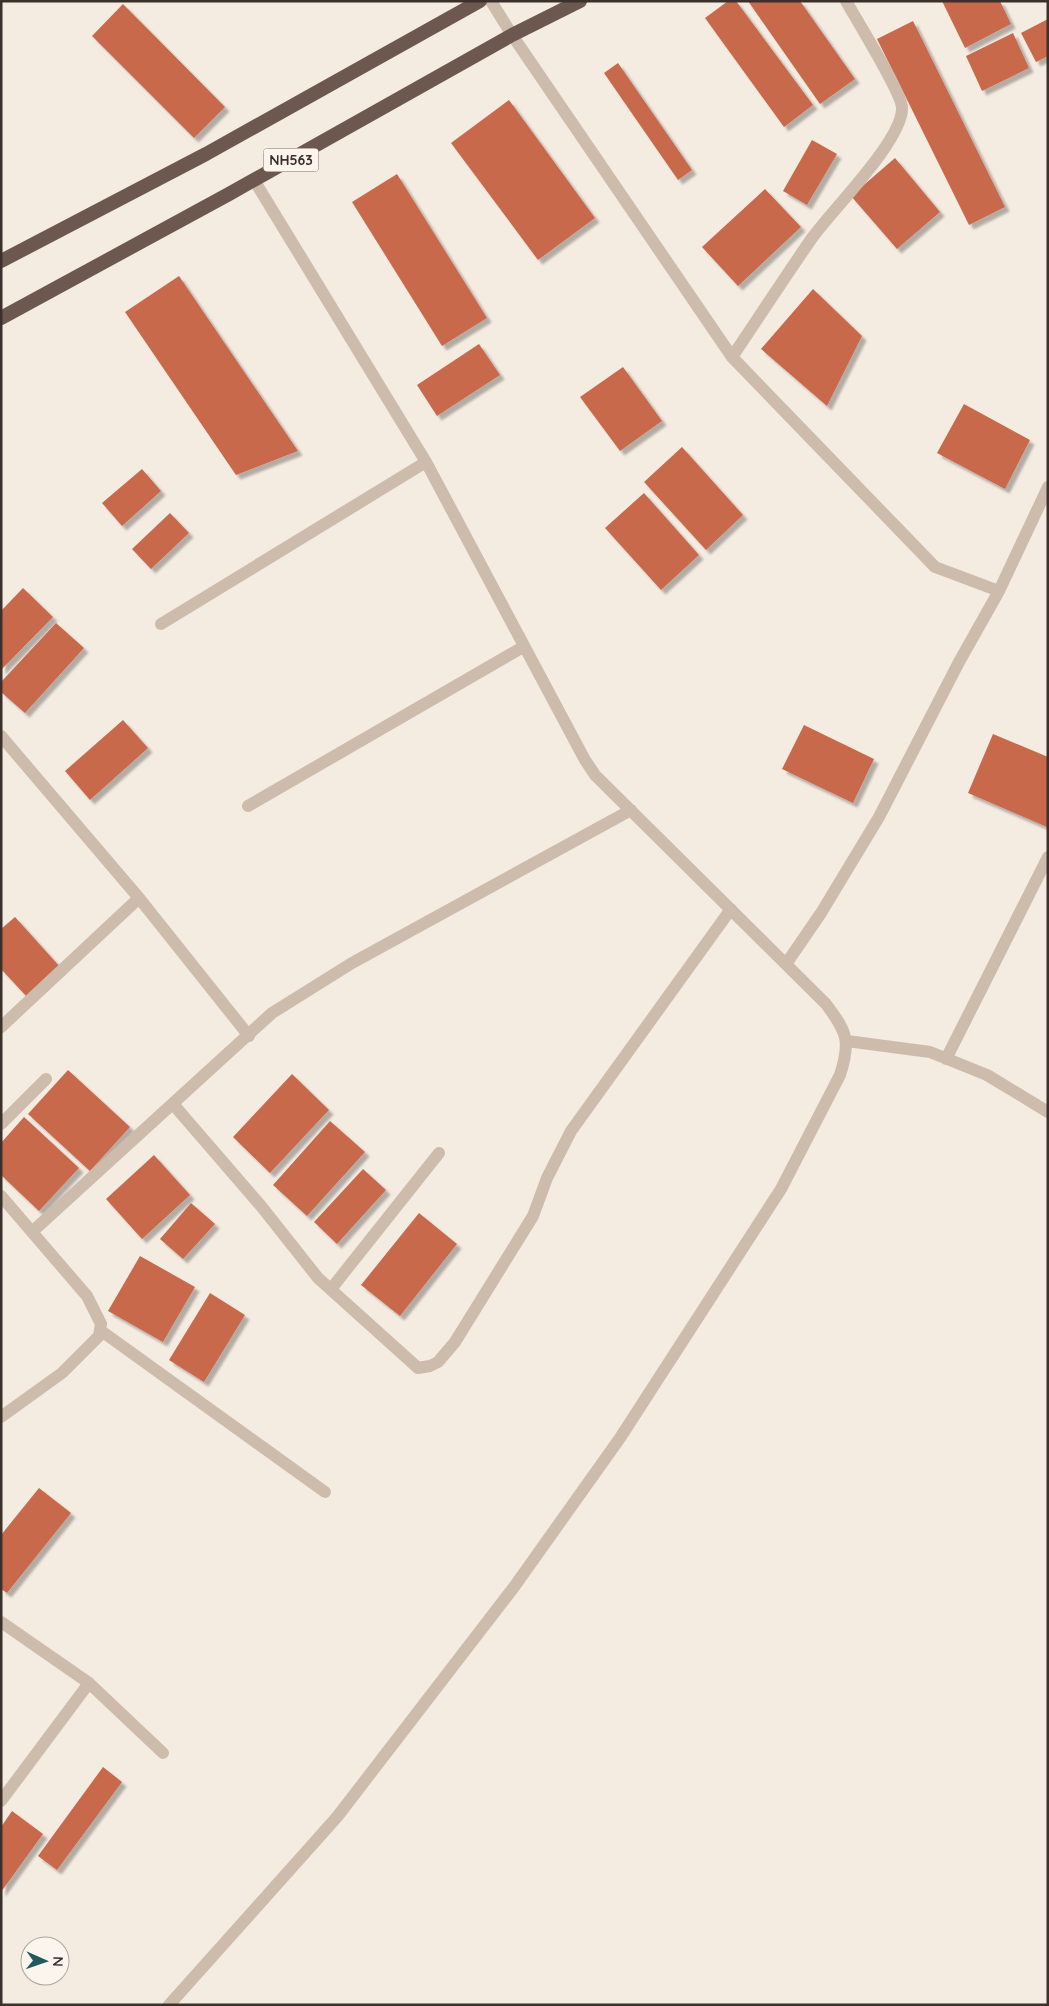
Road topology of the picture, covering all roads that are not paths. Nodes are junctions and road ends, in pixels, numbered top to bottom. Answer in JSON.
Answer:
{"nodes":[{"id":1,"x":480,"y":1,"type":"edge"},
{"id":2,"x":491,"y":1,"type":"edge"},
{"id":3,"x":580,"y":1,"type":"edge"},
{"id":4,"x":846,"y":1,"type":"edge"},
{"id":5,"x":512,"y":36,"type":"junction"},
{"id":6,"x":254,"y":180,"type":"junction"},
{"id":7,"x":1,"y":261,"type":"edge"},
{"id":8,"x":1,"y":318,"type":"edge"},
{"id":9,"x":732,"y":357,"type":"junction"},
{"id":10,"x":426,"y":462,"type":"junction"},
{"id":11,"x":1048,"y":487,"type":"edge"},
{"id":12,"x":999,"y":591,"type":"junction"},
{"id":13,"x":161,"y":624,"type":"dead end"},
{"id":14,"x":523,"y":647,"type":"junction"},
{"id":15,"x":1,"y":736,"type":"edge"},
{"id":16,"x":248,"y":806,"type":"dead end"},
{"id":17,"x":632,"y":810,"type":"junction"},
{"id":18,"x":1048,"y":857,"type":"edge"},
{"id":19,"x":139,"y":898,"type":"junction"},
{"id":20,"x":731,"y":909,"type":"junction"},
{"id":21,"x":786,"y":964,"type":"junction"},
{"id":22,"x":1,"y":1027,"type":"edge"},
{"id":23,"x":249,"y":1036,"type":"junction"},
{"id":24,"x":847,"y":1041,"type":"junction"},
{"id":25,"x":946,"y":1059,"type":"junction"},
{"id":26,"x":46,"y":1079,"type":"dead end"},
{"id":27,"x":173,"y":1104,"type":"junction"},
{"id":28,"x":1048,"y":1112,"type":"edge"},
{"id":29,"x":1,"y":1124,"type":"edge"},
{"id":30,"x":440,"y":1153,"type":"dead end"},
{"id":31,"x":1,"y":1196,"type":"edge"},
{"id":32,"x":33,"y":1231,"type":"junction"},
{"id":33,"x":331,"y":1289,"type":"junction"},
{"id":34,"x":100,"y":1330,"type":"junction"},
{"id":35,"x":1,"y":1417,"type":"edge"},
{"id":36,"x":325,"y":1492,"type":"dead end"},
{"id":37,"x":1,"y":1622,"type":"edge"},
{"id":38,"x":88,"y":1683,"type":"junction"},
{"id":39,"x":163,"y":1753,"type":"dead end"},
{"id":40,"x":1,"y":1801,"type":"edge"},
{"id":41,"x":169,"y":2005,"type":"edge"}],
"edges":[{"from":1,"to":7,"type":"highway"},
{"from":2,"to":5,"type":"street"},
{"from":3,"to":5,"type":"highway","number":"NH563"},
{"from":4,"to":9,"type":"street"},
{"from":5,"to":6,"type":"highway","number":"NH563"},
{"from":5,"to":9,"type":"street"},
{"from":6,"to":8,"type":"highway","number":"NH563"},
{"from":6,"to":10,"type":"street"},
{"from":9,"to":12,"type":"street"},
{"from":10,"to":13,"type":"street"},
{"from":10,"to":14,"type":"street"},
{"from":11,"to":12,"type":"street"},
{"from":12,"to":21,"type":"street"},
{"from":14,"to":16,"type":"street"},
{"from":14,"to":17,"type":"street"},
{"from":15,"to":19,"type":"street"},
{"from":17,"to":20,"type":"street"},
{"from":17,"to":23,"type":"street"},
{"from":18,"to":25,"type":"street"},
{"from":19,"to":22,"type":"street"},
{"from":19,"to":23,"type":"street"},
{"from":20,"to":21,"type":"street"},
{"from":20,"to":33,"type":"street"},
{"from":21,"to":24,"type":"street"},
{"from":23,"to":27,"type":"street"},
{"from":24,"to":25,"type":"street"},
{"from":24,"to":41,"type":"street"},
{"from":25,"to":28,"type":"street"},
{"from":26,"to":29,"type":"street"},
{"from":27,"to":32,"type":"street"},
{"from":27,"to":33,"type":"street"},
{"from":30,"to":33,"type":"street"},
{"from":31,"to":32,"type":"street"},
{"from":32,"to":34,"type":"street"},
{"from":34,"to":35,"type":"street"},
{"from":34,"to":36,"type":"street"},
{"from":37,"to":38,"type":"street"},
{"from":38,"to":39,"type":"street"},
{"from":38,"to":40,"type":"street"}]}
